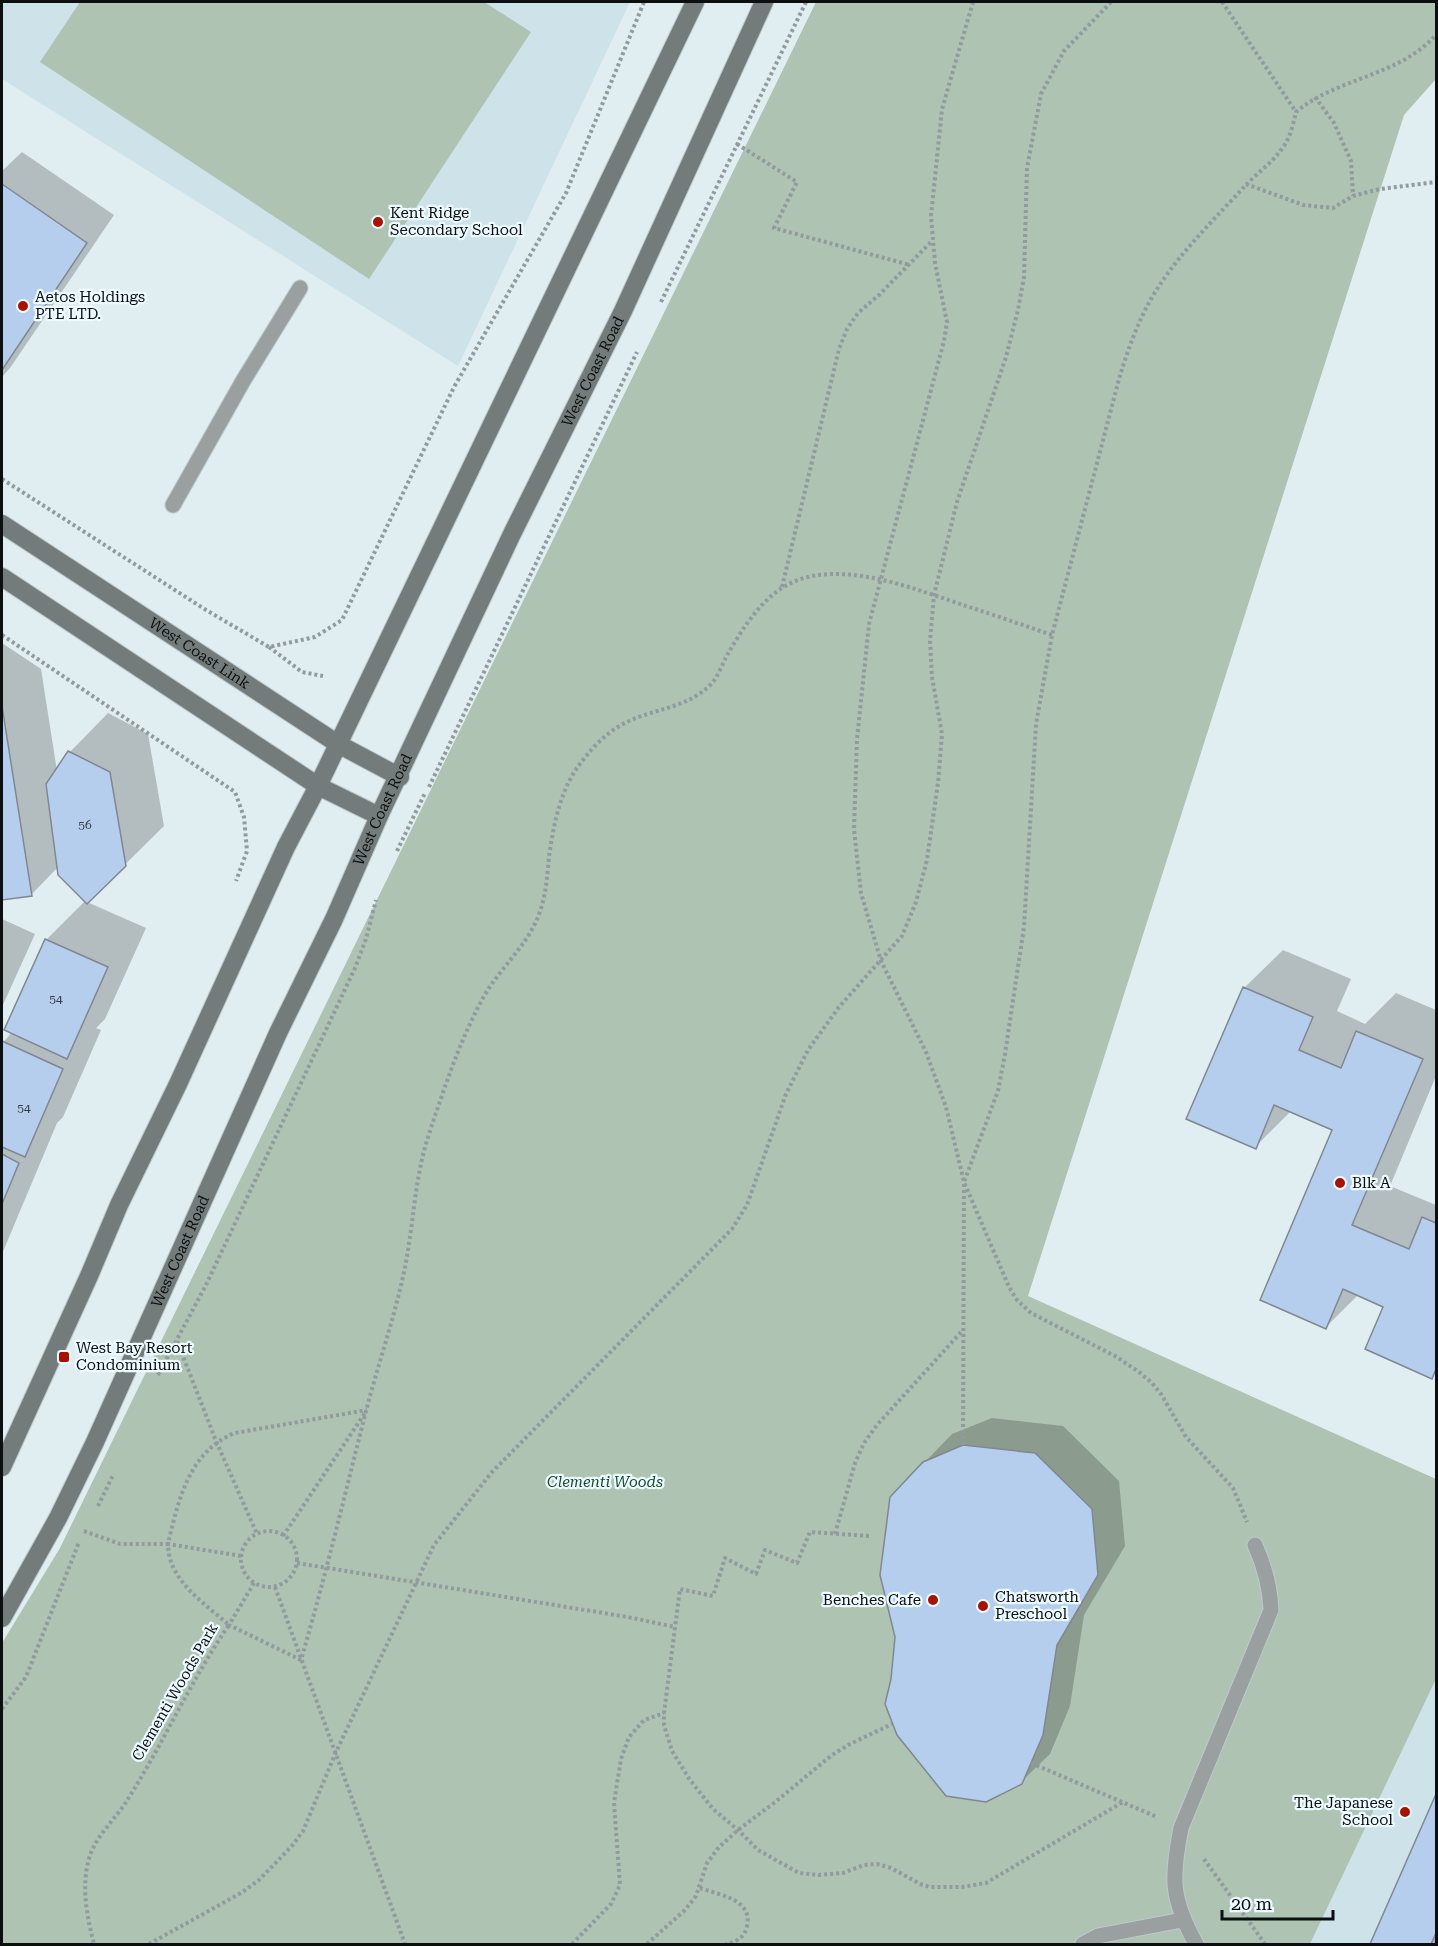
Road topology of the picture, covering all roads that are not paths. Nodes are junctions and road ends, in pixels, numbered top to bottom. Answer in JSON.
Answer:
{"nodes":[{"id":1,"x":695,"y":2,"type":"edge"},
{"id":2,"x":765,"y":2,"type":"edge"},
{"id":3,"x":300,"y":288,"type":"dead end"},
{"id":4,"x":173,"y":505,"type":"dead end"},
{"id":5,"x":2,"y":524,"type":"edge"},
{"id":6,"x":2,"y":577,"type":"edge"},
{"id":7,"x":338,"y":744,"type":"junction"},
{"id":8,"x":399,"y":777,"type":"junction"},
{"id":9,"x":318,"y":786,"type":"junction"},
{"id":10,"x":379,"y":816,"type":"junction"},
{"id":11,"x":2,"y":1467,"type":"edge"},
{"id":12,"x":1255,"y":1545,"type":"road end"},
{"id":13,"x":2,"y":1618,"type":"edge"},
{"id":14,"x":1182,"y":1920,"type":"junction"},
{"id":15,"x":1083,"y":1944,"type":"edge"},
{"id":16,"x":1196,"y":1944,"type":"edge"}],
"edges":[{"from":1,"to":7,"type":"main road"},
{"from":2,"to":8,"type":"main road","name":"West Coast Road"},
{"from":3,"to":4,"type":"lane"},
{"from":5,"to":7,"type":"main road","name":"West Coast Link"},
{"from":6,"to":9,"type":"main road"},
{"from":7,"to":8,"type":"main road","name":"West Coast Link"},
{"from":7,"to":9,"type":"main road"},
{"from":8,"to":10,"type":"main road","name":"West Coast Road"},
{"from":9,"to":10,"type":"main road"},
{"from":9,"to":11,"type":"main road"},
{"from":10,"to":13,"type":"main road","name":"West Coast Road"},
{"from":12,"to":14,"type":"lane"},
{"from":14,"to":15,"type":"lane"},
{"from":14,"to":16,"type":"lane"}]}
